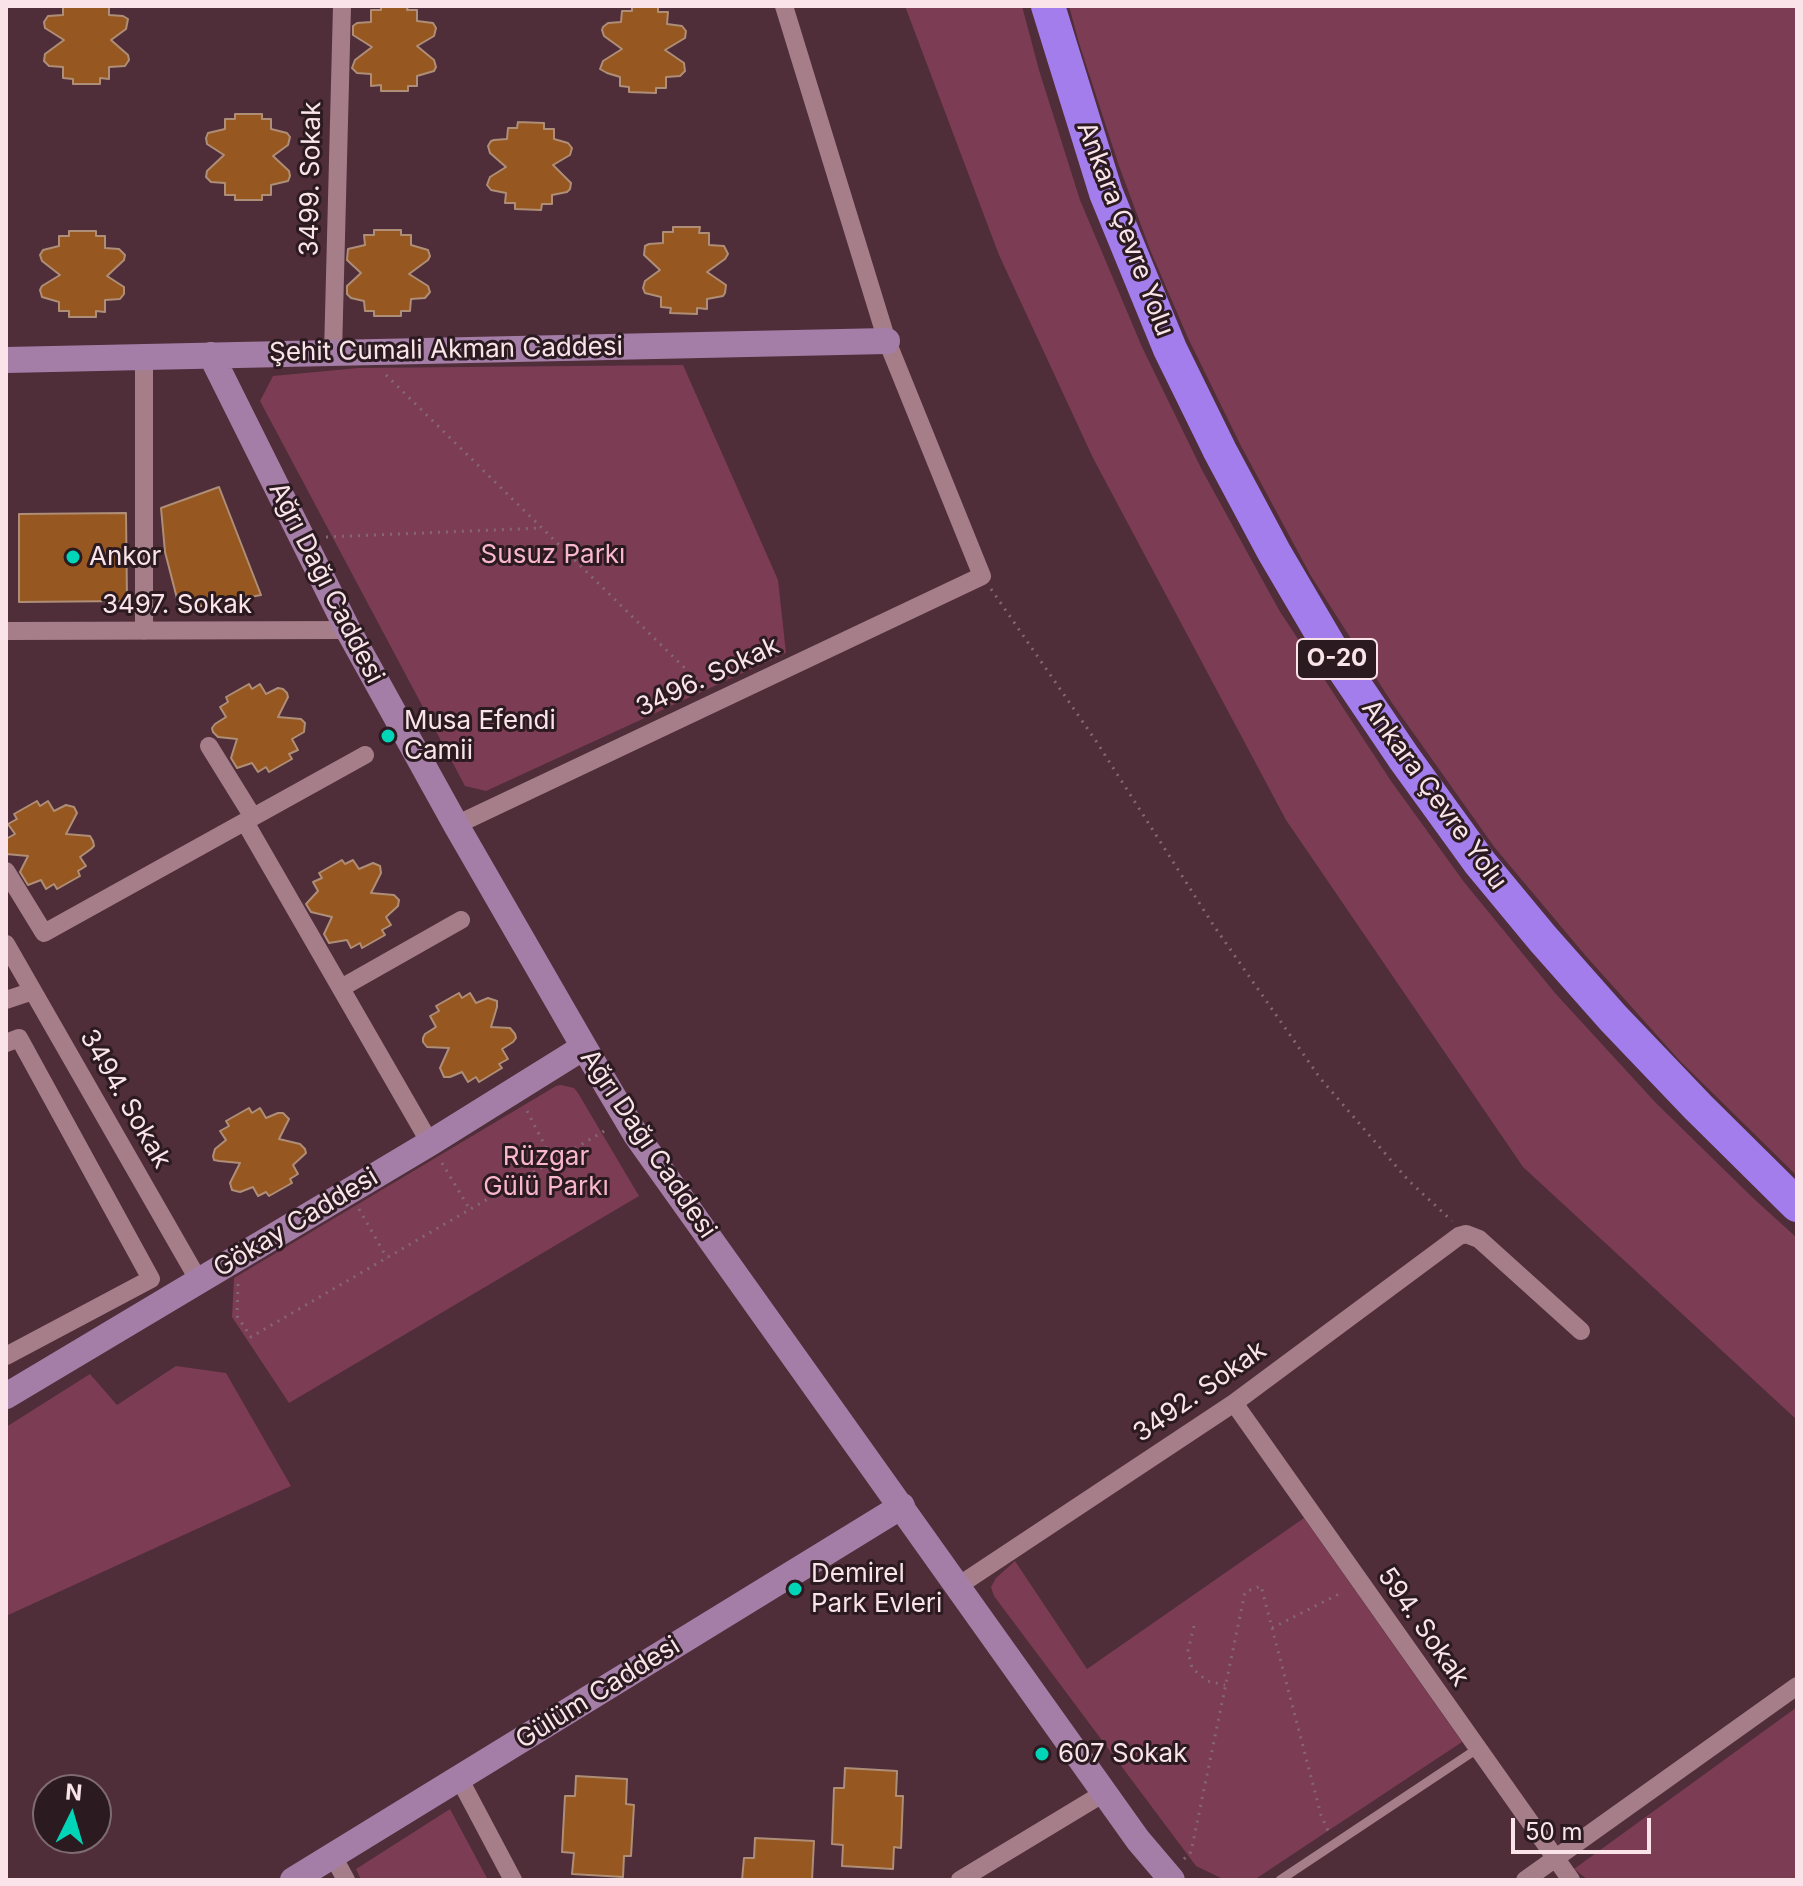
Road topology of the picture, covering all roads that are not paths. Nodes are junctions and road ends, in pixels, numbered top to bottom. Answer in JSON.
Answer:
{"nodes":[{"id":1,"x":342,"y":6,"type":"edge"},
{"id":2,"x":784,"y":6,"type":"edge"},
{"id":3,"x":1048,"y":6,"type":"edge"},
{"id":4,"x":887,"y":341,"type":"junction"},
{"id":5,"x":333,"y":353,"type":"junction"},
{"id":6,"x":211,"y":355,"type":"junction"},
{"id":7,"x":144,"y":357,"type":"junction"},
{"id":8,"x":6,"y":360,"type":"edge"},
{"id":9,"x":348,"y":630,"type":"junction"},
{"id":10,"x":6,"y":631,"type":"edge"},
{"id":11,"x":144,"y":631,"type":"junction"},
{"id":12,"x":209,"y":746,"type":"dead end"},
{"id":13,"x":365,"y":755,"type":"dead end"},
{"id":14,"x":249,"y":820,"type":"junction"},
{"id":15,"x":456,"y":825,"type":"junction"},
{"id":16,"x":6,"y":871,"type":"edge"},
{"id":17,"x":461,"y":920,"type":"dead end"},
{"id":18,"x":6,"y":944,"type":"edge"},
{"id":19,"x":341,"y":988,"type":"junction"},
{"id":20,"x":33,"y":991,"type":"junction"},
{"id":21,"x":6,"y":1000,"type":"edge"},
{"id":22,"x":6,"y":1043,"type":"edge"},
{"id":23,"x":584,"y":1047,"type":"junction"},
{"id":24,"x":430,"y":1143,"type":"junction"},
{"id":25,"x":1797,"y":1205,"type":"edge"},
{"id":26,"x":199,"y":1281,"type":"junction"},
{"id":27,"x":1581,"y":1331,"type":"dead end"},
{"id":28,"x":6,"y":1356,"type":"edge"},
{"id":29,"x":6,"y":1396,"type":"edge"},
{"id":30,"x":1234,"y":1403,"type":"junction"},
{"id":31,"x":902,"y":1506,"type":"junction"},
{"id":32,"x":958,"y":1586,"type":"junction"},
{"id":33,"x":1797,"y":1686,"type":"edge"},
{"id":34,"x":1477,"y":1749,"type":"junction"},
{"id":35,"x":459,"y":1778,"type":"junction"},
{"id":36,"x":1104,"y":1793,"type":"junction"},
{"id":37,"x":333,"y":1856,"type":"junction"},
{"id":38,"x":1555,"y":1860,"type":"junction"},
{"id":39,"x":1170,"y":1878,"type":"edge"},
{"id":40,"x":293,"y":1880,"type":"edge"},
{"id":41,"x":346,"y":1880,"type":"edge"},
{"id":42,"x":513,"y":1880,"type":"edge"},
{"id":43,"x":960,"y":1880,"type":"edge"},
{"id":44,"x":1280,"y":1880,"type":"edge"},
{"id":45,"x":1525,"y":1880,"type":"edge"},
{"id":46,"x":1571,"y":1880,"type":"edge"}],
"edges":[{"from":1,"to":5,"type":"street","name":"3499. Sokak"},
{"from":2,"to":4,"type":"street"},
{"from":3,"to":25,"type":"highway","name":"Ankara Çevre Yolu","number":"O-20"},
{"from":4,"to":5,"type":"main road","name":"Şehit Cumali Akman Caddesi"},
{"from":4,"to":15,"type":"street","name":"3496. Sokak"},
{"from":5,"to":6,"type":"main road","name":"Şehit Cumali Akman Caddesi"},
{"from":6,"to":7,"type":"main road","name":"Şehit Cumali Akman Caddesi"},
{"from":6,"to":9,"type":"main road","name":"Ağrı Dağı Caddesi"},
{"from":7,"to":8,"type":"main road","name":"Şehit Cumali Akman Caddesi"},
{"from":7,"to":11,"type":"street"},
{"from":9,"to":11,"type":"street","name":"3497. Sokak"},
{"from":9,"to":15,"type":"main road","name":"Ağrı Dağı Caddesi"},
{"from":10,"to":11,"type":"street","name":"3497. Sokak"},
{"from":12,"to":14,"type":"street"},
{"from":13,"to":14,"type":"street"},
{"from":14,"to":16,"type":"street"},
{"from":14,"to":19,"type":"street"},
{"from":15,"to":23,"type":"main road","name":"Ağrı Dağı Caddesi"},
{"from":17,"to":19,"type":"street"},
{"from":18,"to":20,"type":"street","name":"3494. Sokak"},
{"from":19,"to":24,"type":"street"},
{"from":20,"to":21,"type":"street"},
{"from":20,"to":26,"type":"street","name":"3494. Sokak"},
{"from":22,"to":28,"type":"street"},
{"from":23,"to":24,"type":"main road","name":"Gökay Caddesi"},
{"from":23,"to":31,"type":"main road","name":"Ağrı Dağı Caddesi"},
{"from":24,"to":26,"type":"main road","name":"Gökay Caddesi"},
{"from":26,"to":29,"type":"main road","name":"Gökay Caddesi"},
{"from":27,"to":30,"type":"street","name":"3492. Sokak"},
{"from":30,"to":32,"type":"street","name":"3492. Sokak"},
{"from":30,"to":34,"type":"street","name":"594. Sokak"},
{"from":31,"to":32,"type":"main road","name":"Ağrı Dağı Caddesi"},
{"from":31,"to":35,"type":"main road","name":"Gülüm Caddesi"},
{"from":32,"to":36,"type":"main road","name":"Ağrı Dağı Caddesi"},
{"from":33,"to":38,"type":"street"},
{"from":34,"to":38,"type":"street","name":"594. Sokak"},
{"from":34,"to":44,"type":"lane"},
{"from":35,"to":37,"type":"main road","name":"Gülüm Caddesi"},
{"from":35,"to":42,"type":"street"},
{"from":36,"to":39,"type":"main road","name":"Ağrı Dağı Caddesi"},
{"from":36,"to":43,"type":"street"},
{"from":37,"to":40,"type":"main road","name":"Gülüm Caddesi"},
{"from":37,"to":41,"type":"street"},
{"from":38,"to":45,"type":"street"},
{"from":38,"to":46,"type":"street","name":"594. Sokak"}]}
